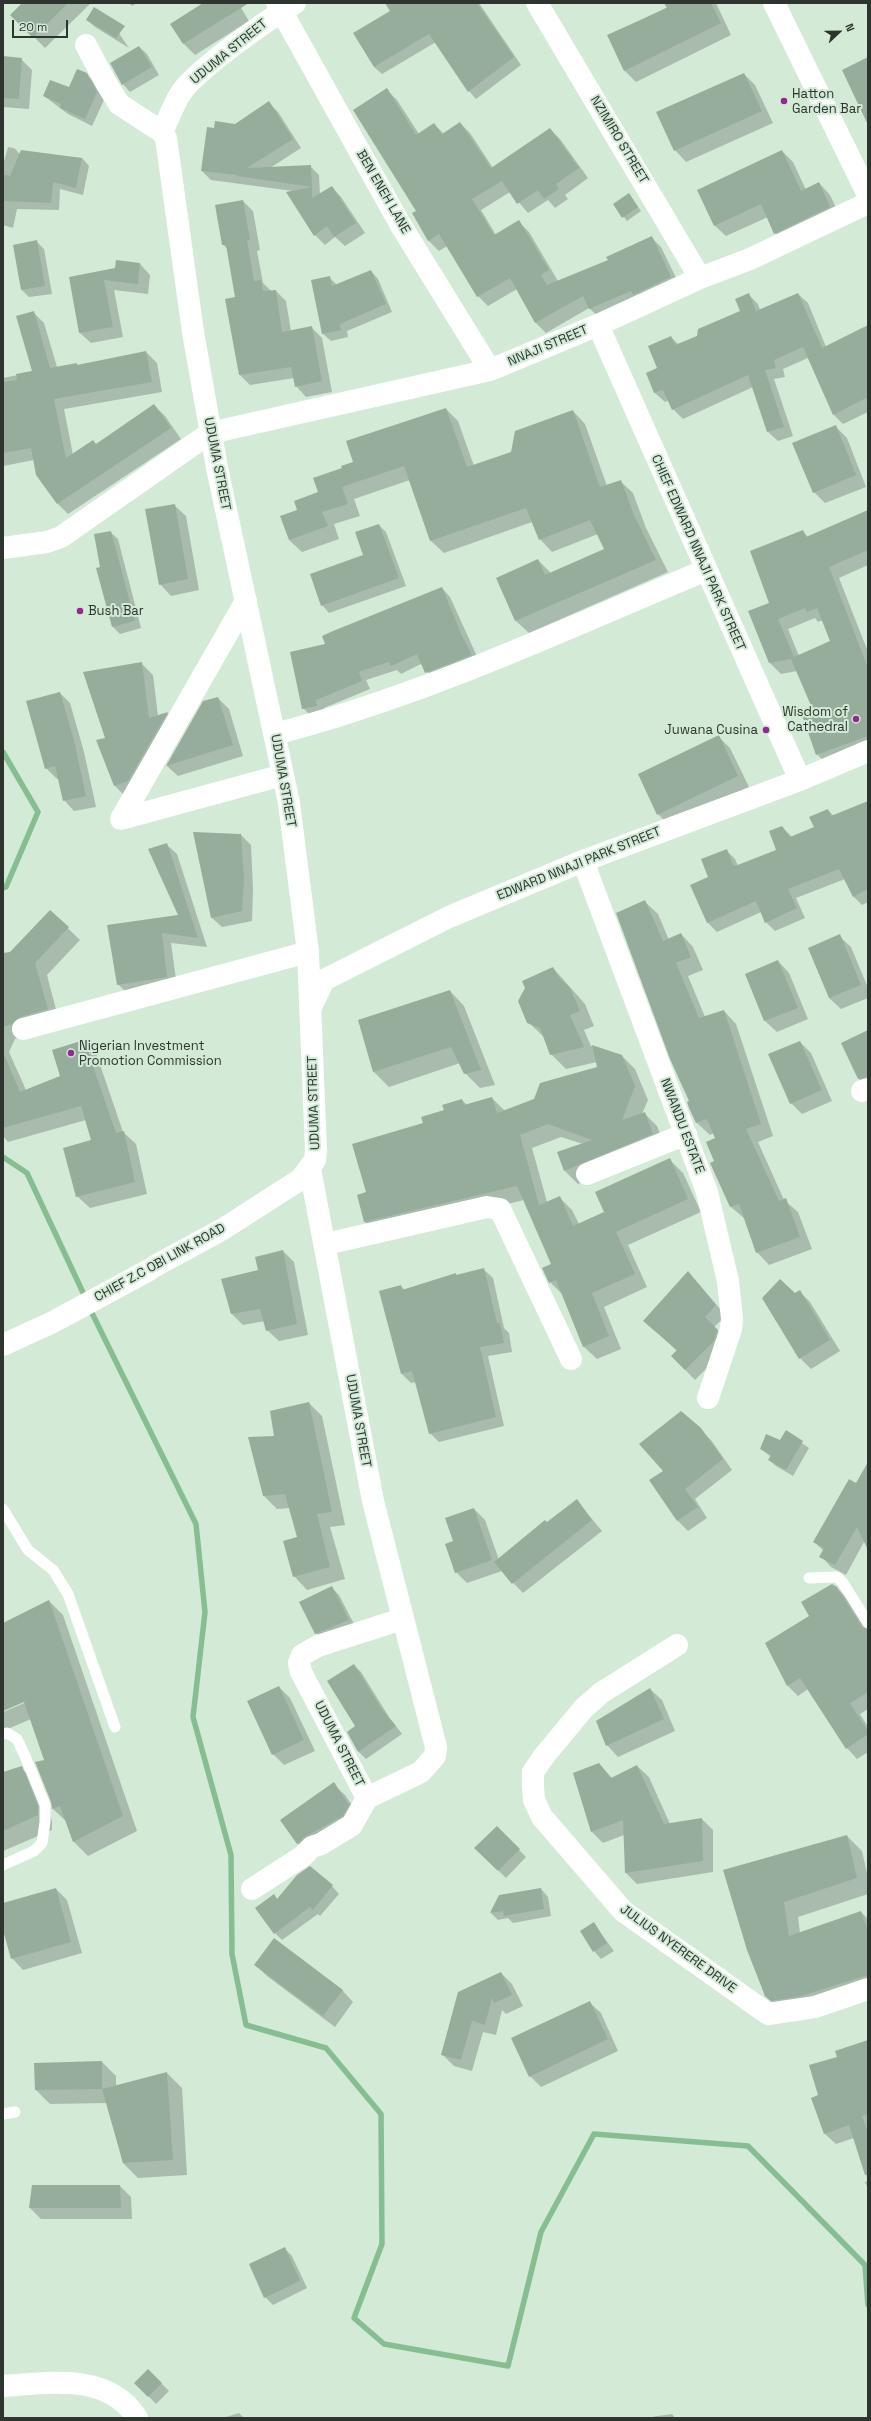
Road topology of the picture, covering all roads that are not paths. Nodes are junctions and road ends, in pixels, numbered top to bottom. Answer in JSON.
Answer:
{"nodes":[{"id":1,"x":537,"y":3,"type":"edge"},
{"id":2,"x":774,"y":3,"type":"edge"},
{"id":3,"x":284,"y":6,"type":"edge"},
{"id":4,"x":86,"y":44,"type":"dead end"},
{"id":5,"x":162,"y":132,"type":"junction"},
{"id":6,"x":868,"y":195,"type":"edge"},
{"id":7,"x":868,"y":203,"type":"edge"},
{"id":8,"x":700,"y":278,"type":"junction"},
{"id":9,"x":598,"y":325,"type":"junction"},
{"id":10,"x":490,"y":370,"type":"junction"},
{"id":11,"x":210,"y":433,"type":"junction"},
{"id":12,"x":3,"y":548,"type":"edge"},
{"id":13,"x":706,"y":570,"type":"junction"},
{"id":14,"x":246,"y":601,"type":"junction"},
{"id":15,"x":276,"y":734,"type":"junction"},
{"id":16,"x":868,"y":751,"type":"edge"},
{"id":17,"x":283,"y":775,"type":"junction"},
{"id":18,"x":800,"y":780,"type":"junction"},
{"id":19,"x":583,"y":861,"type":"junction"},
{"id":20,"x":308,"y":952,"type":"junction"},
{"id":21,"x":311,"y":1007,"type":"junction"},
{"id":22,"x":23,"y":1029,"type":"dead end"},
{"id":23,"x":686,"y":1134,"type":"junction"},
{"id":24,"x":310,"y":1169,"type":"junction"},
{"id":25,"x":586,"y":1174,"type":"dead end"},
{"id":26,"x":326,"y":1244,"type":"junction"},
{"id":27,"x":3,"y":1345,"type":"edge"},
{"id":28,"x":571,"y":1359,"type":"dead end"},
{"id":29,"x":708,"y":1398,"type":"dead end"},
{"id":30,"x":3,"y":1510,"type":"edge"},
{"id":31,"x":809,"y":1578,"type":"dead end"},
{"id":32,"x":402,"y":1619,"type":"junction"},
{"id":33,"x":868,"y":1623,"type":"edge"},
{"id":34,"x":677,"y":1645,"type":"dead end"},
{"id":35,"x":115,"y":1727,"type":"dead end"},
{"id":36,"x":3,"y":1734,"type":"edge"},
{"id":37,"x":367,"y":1798,"type":"junction"},
{"id":38,"x":3,"y":1865,"type":"edge"},
{"id":39,"x":252,"y":1889,"type":"dead end"},
{"id":40,"x":868,"y":1989,"type":"edge"},
{"id":41,"x":15,"y":2112,"type":"dead end"},
{"id":42,"x":3,"y":2114,"type":"edge"},
{"id":43,"x":3,"y":2386,"type":"edge"},
{"id":44,"x":137,"y":2418,"type":"edge"}],
"edges":[{"from":1,"to":8,"type":"street","name":"NZIMIRO STREET"},
{"from":2,"to":6,"type":"street"},
{"from":3,"to":5,"type":"street","name":"UDUMA STREET"},
{"from":3,"to":10,"type":"street","name":"BEN ENEH LANE"},
{"from":4,"to":5,"type":"street"},
{"from":5,"to":11,"type":"street","name":"UDUMA STREET"},
{"from":7,"to":8,"type":"street","name":"NNAJI STREET"},
{"from":8,"to":9,"type":"street","name":"NNAJI STREET"},
{"from":9,"to":10,"type":"street","name":"NNAJI STREET"},
{"from":9,"to":13,"type":"street","name":"CHIEF EDWARD NNAJI PARK STREET"},
{"from":10,"to":11,"type":"street","name":"NNAJI STREET"},
{"from":11,"to":12,"type":"street"},
{"from":11,"to":14,"type":"street","name":"UDUMA STREET"},
{"from":13,"to":15,"type":"street"},
{"from":13,"to":18,"type":"street","name":"CHIEF EDWARD NNAJI PARK STREET"},
{"from":14,"to":15,"type":"street","name":"UDUMA STREET"},
{"from":14,"to":17,"type":"street"},
{"from":15,"to":17,"type":"street","name":"UDUMA STREET"},
{"from":16,"to":18,"type":"street","name":"EDWARD NNAJI PARK STREET"},
{"from":17,"to":20,"type":"street","name":"UDUMA STREET"},
{"from":18,"to":19,"type":"street","name":"EDWARD NNAJI PARK STREET"},
{"from":19,"to":21,"type":"street","name":"EDWARD NNAJI PARK STREET"},
{"from":19,"to":23,"type":"street","name":"NWANDU ESTATE"},
{"from":20,"to":21,"type":"street","name":"UDUMA STREET"},
{"from":20,"to":22,"type":"street"},
{"from":21,"to":24,"type":"street","name":"UDUMA STREET"},
{"from":23,"to":25,"type":"street"},
{"from":23,"to":29,"type":"street","name":"NWANDU ESTATE"},
{"from":24,"to":26,"type":"street","name":"UDUMA STREET"},
{"from":24,"to":27,"type":"street","name":"CHIEF Z.C OBI LINK ROAD"},
{"from":26,"to":28,"type":"street"},
{"from":26,"to":32,"type":"street","name":"UDUMA STREET"},
{"from":30,"to":35,"type":"lane"},
{"from":31,"to":33,"type":"lane"},
{"from":32,"to":37,"type":"street","name":"UDUMA STREET"},
{"from":32,"to":37,"type":"street","name":"UDUMA STREET"},
{"from":34,"to":40,"type":"street","name":"JULIUS NYERERE DRIVE"},
{"from":36,"to":38,"type":"lane"},
{"from":37,"to":39,"type":"street","name":"UDUMA STREET"},
{"from":41,"to":42,"type":"lane"},
{"from":43,"to":44,"type":"street"}]}
